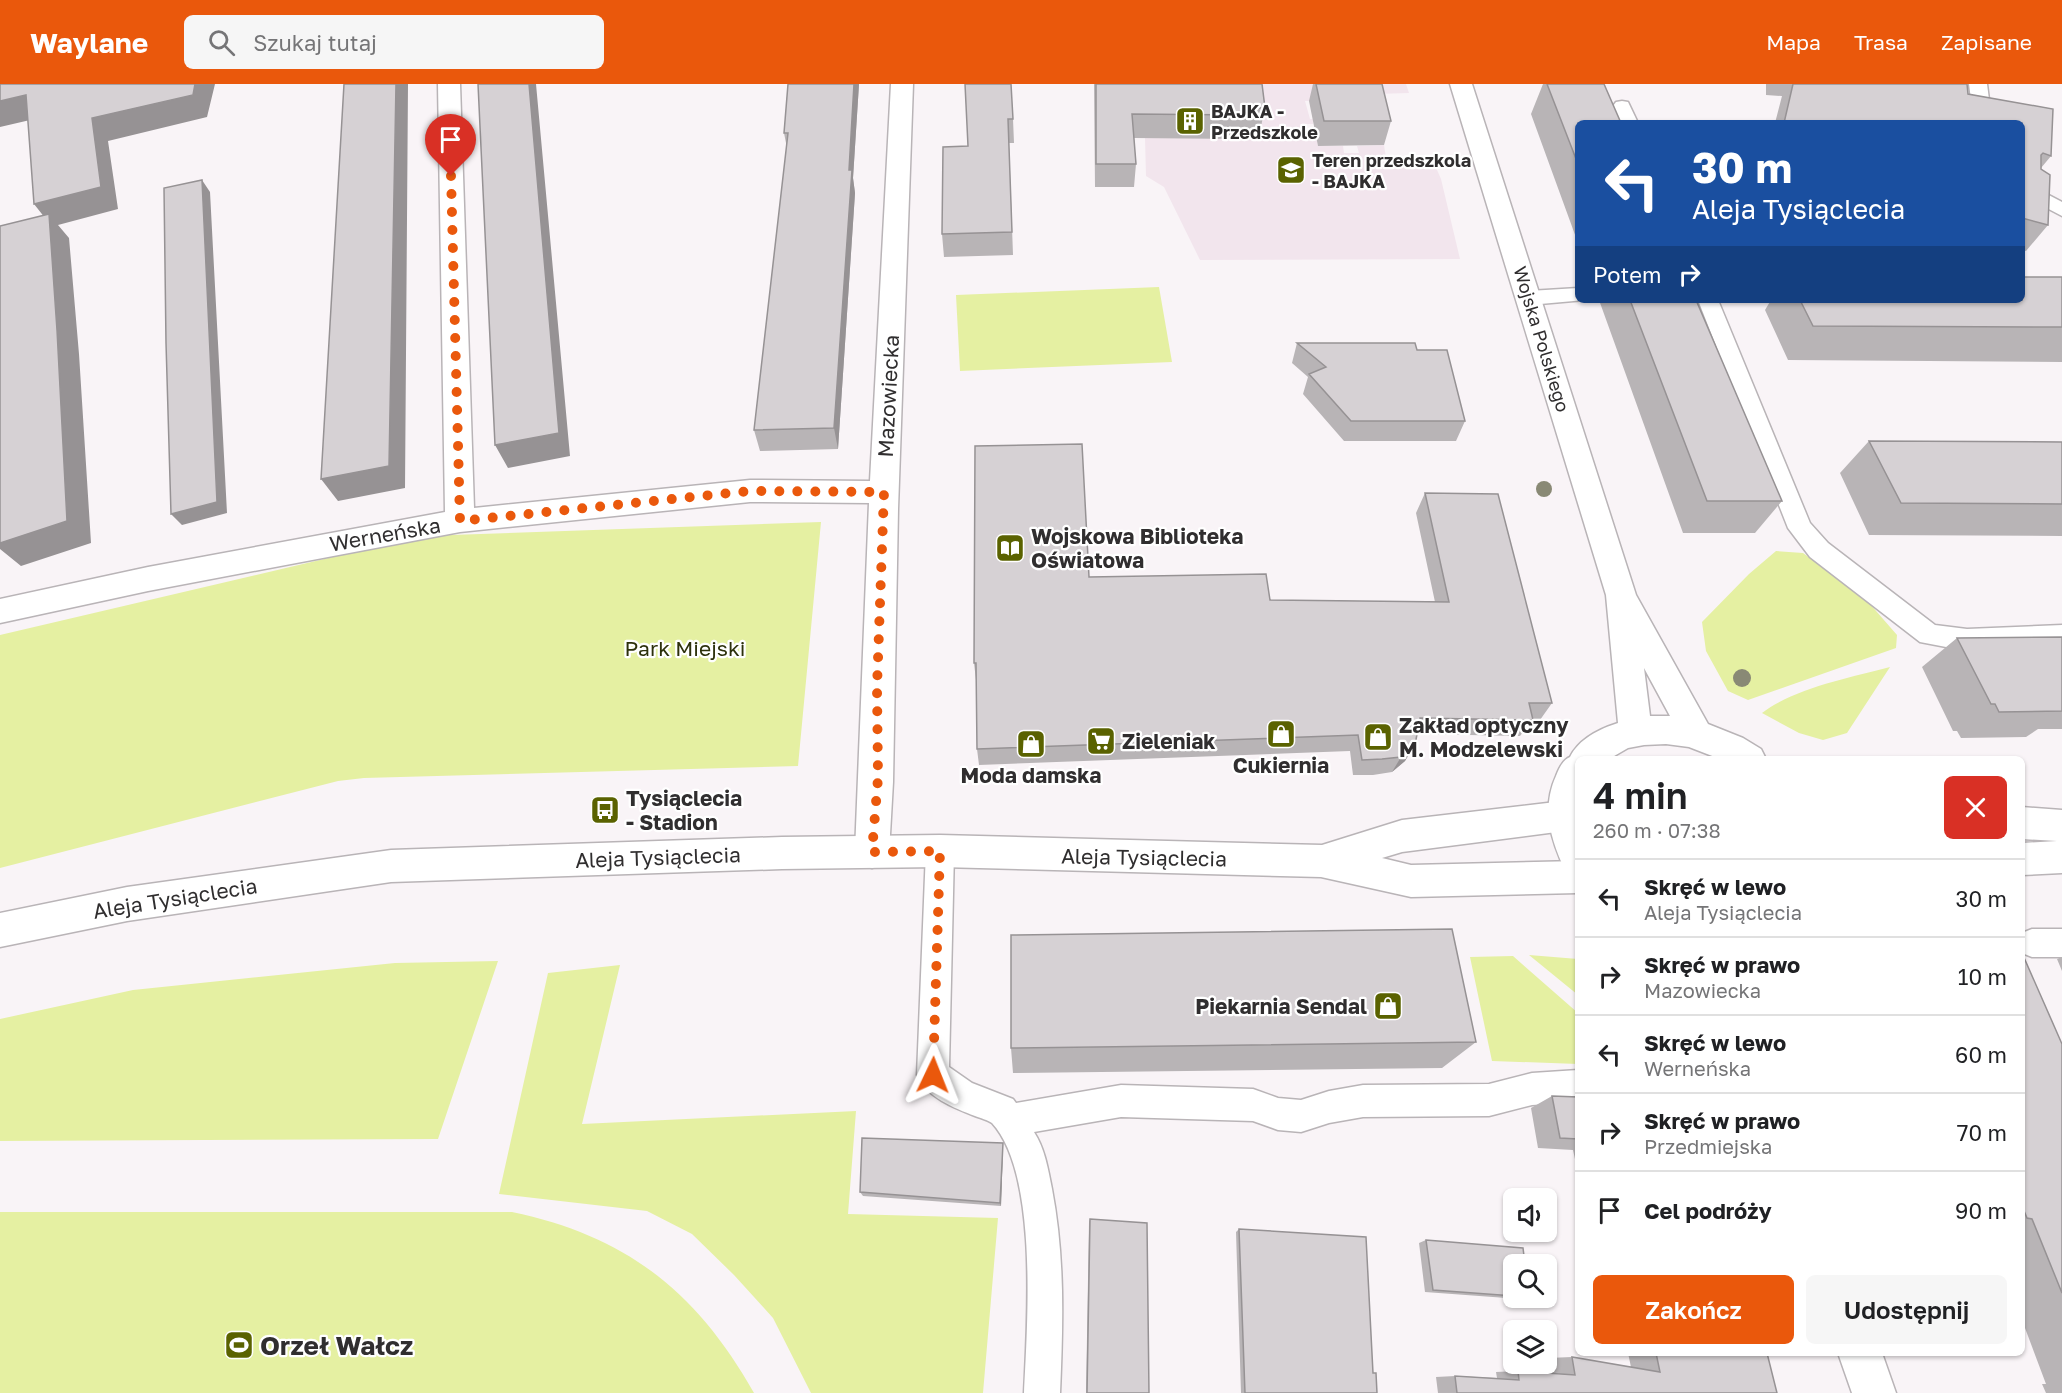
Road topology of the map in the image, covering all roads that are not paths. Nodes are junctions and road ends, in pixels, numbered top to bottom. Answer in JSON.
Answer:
{"nodes":[{"id":1,"x":449,"y":84,"type":"edge"},
{"id":2,"x":902,"y":84,"type":"edge"},
{"id":3,"x":1461,"y":84,"type":"edge"},
{"id":4,"x":1978,"y":84,"type":"edge"},
{"id":5,"x":1983,"y":120,"type":"edge"},
{"id":6,"x":2025,"y":189,"type":"edge"},
{"id":7,"x":2062,"y":210,"type":"edge"},
{"id":8,"x":1575,"y":295,"type":"edge"},
{"id":9,"x":1529,"y":298,"type":"junction"},
{"id":10,"x":1709,"y":303,"type":"edge"},
{"id":11,"x":884,"y":492,"type":"junction"},
{"id":12,"x":460,"y":521,"type":"junction"},
{"id":13,"x":1621,"y":595,"type":"junction"},
{"id":14,"x":0,"y":611,"type":"edge"},
{"id":15,"x":2062,"y":635,"type":"edge"},
{"id":16,"x":1635,"y":731,"type":"junction"},
{"id":17,"x":1696,"y":734,"type":"junction"},
{"id":18,"x":1589,"y":756,"type":"edge"},
{"id":19,"x":1745,"y":756,"type":"edge"},
{"id":20,"x":1575,"y":772,"type":"edge"},
{"id":21,"x":1564,"y":816,"type":"junction"},
{"id":22,"x":2025,"y":823,"type":"edge"},
{"id":23,"x":2062,"y":826,"type":"edge"},
{"id":24,"x":940,"y":851,"type":"junction"},
{"id":25,"x":872,"y":852,"type":"junction"},
{"id":26,"x":1575,"y":855,"type":"edge"},
{"id":27,"x":2062,"y":857,"type":"edge"},
{"id":28,"x":2025,"y":860,"type":"edge"},
{"id":29,"x":1321,"y":861,"type":"junction"},
{"id":30,"x":1575,"y":877,"type":"edge"},
{"id":31,"x":0,"y":930,"type":"edge"},
{"id":32,"x":2032,"y":943,"type":"dead end"},
{"id":33,"x":2062,"y":943,"type":"edge"},
{"id":34,"x":1575,"y":1086,"type":"edge"},
{"id":35,"x":1009,"y":1121,"type":"junction"},
{"id":36,"x":1861,"y":1356,"type":"edge"},
{"id":37,"x":1042,"y":1393,"type":"edge"},
{"id":38,"x":1874,"y":1393,"type":"edge"}],
"edges":[{"from":1,"to":12,"type":"street"},
{"from":2,"to":11,"type":"street","name":"Mazowiecka"},
{"from":3,"to":9,"type":"street","name":"Wojska Polskiego"},
{"from":4,"to":5,"type":"lane"},
{"from":6,"to":7,"type":"lane"},
{"from":8,"to":9,"type":"lane"},
{"from":9,"to":13,"type":"street","name":"Wojska Polskiego"},
{"from":10,"to":15,"type":"lane"},
{"from":11,"to":12,"type":"street","name":"Werneńska"},
{"from":11,"to":25,"type":"street","name":"Mazowiecka"},
{"from":12,"to":14,"type":"street","name":"Werneńska"},
{"from":13,"to":16,"type":"street","name":"Wojska Polskiego"},
{"from":13,"to":17,"type":"street","name":"Wojska Polskiego"},
{"from":16,"to":17,"type":"street"},
{"from":16,"to":18,"type":"street"},
{"from":17,"to":19,"type":"street"},
{"from":20,"to":21,"type":"street"},
{"from":21,"to":26,"type":"street"},
{"from":21,"to":29,"type":"street","name":"Aleja Tysiąclecia"},
{"from":22,"to":23,"type":"street"},
{"from":24,"to":25,"type":"street","name":"Aleja Tysiąclecia"},
{"from":24,"to":29,"type":"street","name":"Aleja Tysiąclecia"},
{"from":24,"to":35,"type":"lane"},
{"from":25,"to":31,"type":"street","name":"Aleja Tysiąclecia"},
{"from":27,"to":28,"type":"street"},
{"from":29,"to":30,"type":"street","name":"Aleja Tysiąclecia"},
{"from":32,"to":33,"type":"lane"},
{"from":34,"to":35,"type":"lane"},
{"from":35,"to":37,"type":"lane"},
{"from":36,"to":38,"type":"street"}]}
